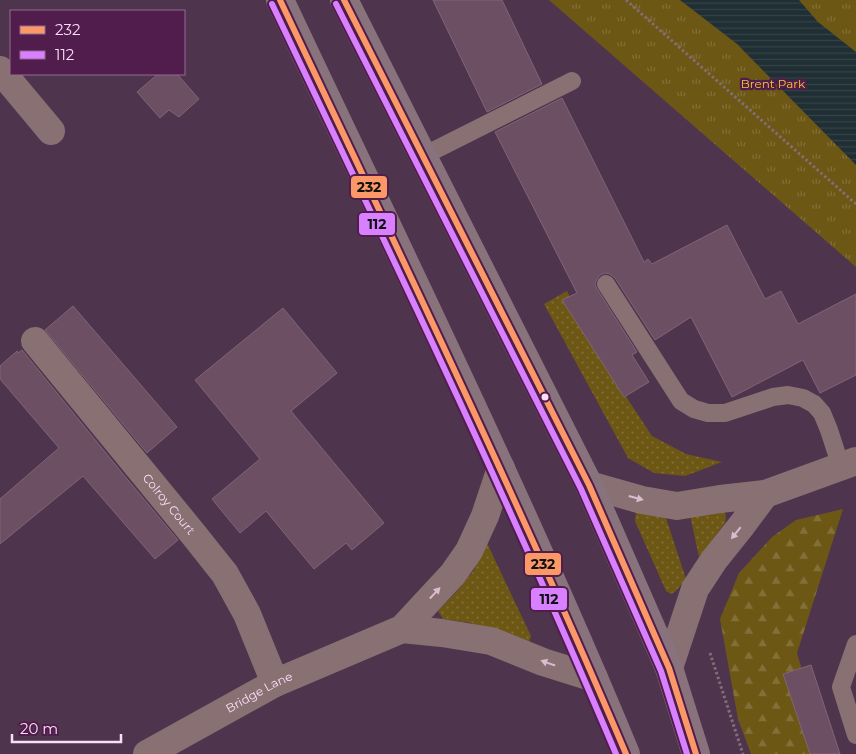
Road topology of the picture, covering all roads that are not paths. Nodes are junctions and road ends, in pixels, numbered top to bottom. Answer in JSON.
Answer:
{"nodes":[{"id":1,"x":280,"y":0,"type":"edge"},
{"id":2,"x":344,"y":0,"type":"edge"},
{"id":3,"x":0,"y":70,"type":"edge"},
{"id":4,"x":572,"y":81,"type":"dead end"},
{"id":5,"x":51,"y":131,"type":"dead end"},
{"id":6,"x":423,"y":156,"type":"junction"},
{"id":7,"x":606,"y":284,"type":"dead end"},
{"id":8,"x":35,"y":342,"type":"dead end"},
{"id":9,"x":849,"y":464,"type":"edge"},
{"id":10,"x":501,"y":468,"type":"junction"},
{"id":11,"x":590,"y":486,"type":"junction"},
{"id":12,"x":765,"y":494,"type":"junction"},
{"id":13,"x":402,"y":629,"type":"junction"},
{"id":14,"x":856,"y":644,"type":"edge"},
{"id":15,"x":669,"y":668,"type":"junction"},
{"id":16,"x":594,"y":678,"type":"junction"},
{"id":17,"x":275,"y":683,"type":"junction"},
{"id":18,"x":856,"y":735,"type":"edge"},
{"id":19,"x":147,"y":754,"type":"edge"},
{"id":20,"x":626,"y":754,"type":"edge"},
{"id":21,"x":696,"y":754,"type":"edge"}],
"edges":[{"from":1,"to":10,"type":"highway"},
{"from":2,"to":6,"type":"highway"},
{"from":3,"to":5,"type":"street"},
{"from":4,"to":6,"type":"lane"},
{"from":6,"to":11,"type":"highway"},
{"from":7,"to":9,"type":"lane"},
{"from":8,"to":17,"type":"street","name":"Colroy Court"},
{"from":9,"to":12,"type":"street"},
{"from":13,"to":10,"type":"street","name":"Bridge Lane","one_way":true},
{"from":10,"to":16,"type":"highway"},
{"from":11,"to":12,"type":"street","one_way":true},
{"from":11,"to":15,"type":"highway"},
{"from":12,"to":15,"type":"street","one_way":true},
{"from":16,"to":13,"type":"street","name":"Bridge Lane","one_way":true},
{"from":13,"to":17,"type":"street","name":"Bridge Lane"},
{"from":14,"to":18,"type":"lane"},
{"from":15,"to":21,"type":"highway"},
{"from":16,"to":20,"type":"highway"},
{"from":17,"to":19,"type":"street","name":"Bridge Lane"}]}
